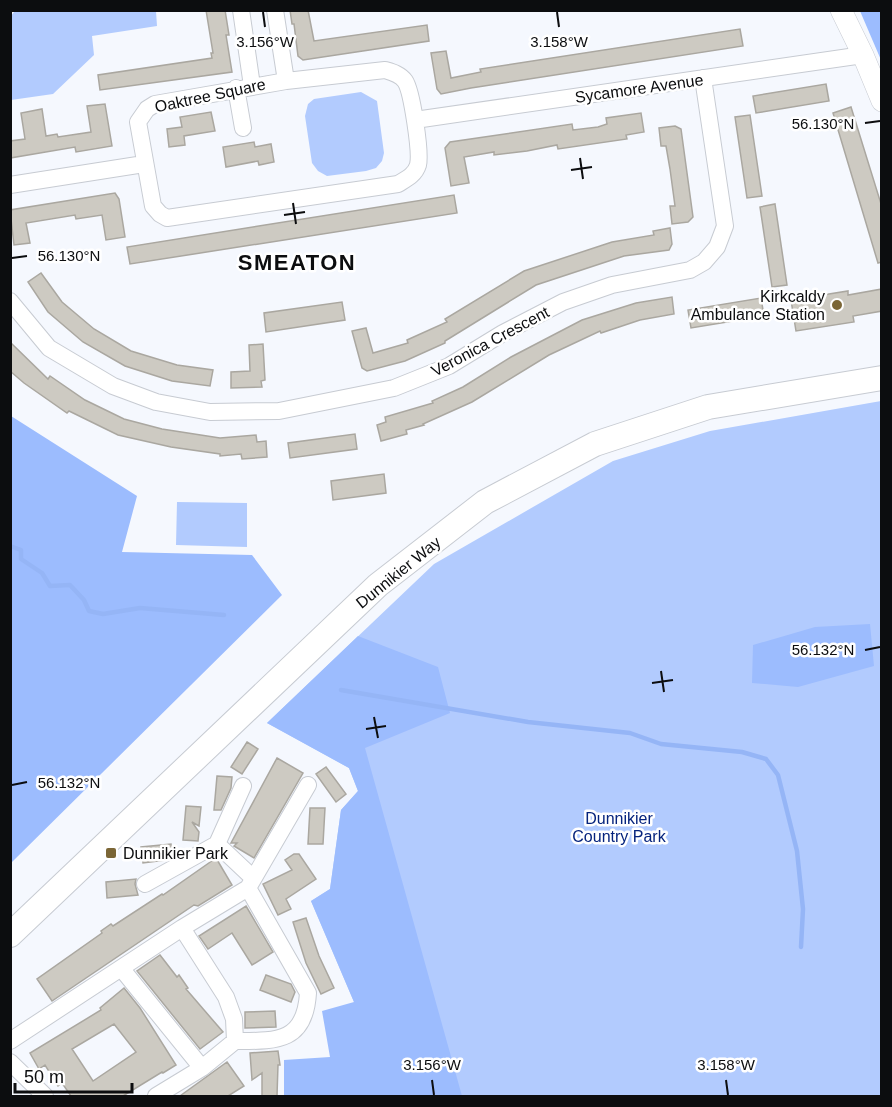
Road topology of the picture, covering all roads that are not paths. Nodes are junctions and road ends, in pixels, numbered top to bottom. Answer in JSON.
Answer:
{"nodes":[{"id":1,"x":242,"y":10,"type":"edge"},
{"id":2,"x":275,"y":10,"type":"edge"},
{"id":3,"x":841,"y":10,"type":"edge"},
{"id":4,"x":863,"y":55,"type":"junction"},
{"id":5,"x":703,"y":78,"type":"junction"},
{"id":6,"x":286,"y":81,"type":"junction"},
{"id":7,"x":244,"y":87,"type":"junction"},
{"id":8,"x":882,"y":101,"type":"edge"},
{"id":9,"x":415,"y":120,"type":"junction"},
{"id":10,"x":243,"y":128,"type":"dead end"},
{"id":11,"x":144,"y":164,"type":"junction"},
{"id":12,"x":10,"y":185,"type":"edge"},
{"id":13,"x":10,"y":301,"type":"edge"},
{"id":14,"x":882,"y":378,"type":"edge"},
{"id":15,"x":308,"y":784,"type":"dead end"},
{"id":16,"x":243,"y":786,"type":"dead end"},
{"id":17,"x":217,"y":844,"type":"junction"},
{"id":18,"x":250,"y":883,"type":"junction"},
{"id":19,"x":145,"y":884,"type":"dead end"},
{"id":20,"x":182,"y":928,"type":"junction"},
{"id":21,"x":10,"y":934,"type":"edge"},
{"id":22,"x":121,"y":968,"type":"junction"},
{"id":23,"x":10,"y":1041,"type":"edge"},
{"id":24,"x":235,"y":1041,"type":"junction"},
{"id":25,"x":10,"y":1062,"type":"edge"},
{"id":26,"x":202,"y":1068,"type":"junction"},
{"id":27,"x":45,"y":1096,"type":"edge"},
{"id":28,"x":156,"y":1096,"type":"edge"}],
"edges":[{"from":1,"to":7,"type":"street"},
{"from":2,"to":6,"type":"street"},
{"from":3,"to":4,"type":"street"},
{"from":4,"to":5,"type":"street","name":"Sycamore Avenue"},
{"from":4,"to":8,"type":"street"},
{"from":5,"to":9,"type":"street","name":"Sycamore Avenue"},
{"from":5,"to":13,"type":"street","name":"Veronica Crescent"},
{"from":6,"to":7,"type":"street","name":"Oaktree Square"},
{"from":6,"to":9,"type":"street","name":"Oaktree Square"},
{"from":7,"to":10,"type":"street"},
{"from":7,"to":11,"type":"street","name":"Oaktree Square"},
{"from":9,"to":11,"type":"street","name":"Oaktree Square"},
{"from":11,"to":12,"type":"street"},
{"from":14,"to":21,"type":"main road","name":"Dunnikier Way"},
{"from":15,"to":18,"type":"street"},
{"from":16,"to":17,"type":"street"},
{"from":17,"to":18,"type":"street"},
{"from":17,"to":19,"type":"street"},
{"from":18,"to":20,"type":"street"},
{"from":18,"to":24,"type":"street"},
{"from":20,"to":22,"type":"street"},
{"from":20,"to":24,"type":"street"},
{"from":22,"to":23,"type":"street"},
{"from":22,"to":26,"type":"street"},
{"from":24,"to":26,"type":"street"},
{"from":25,"to":27,"type":"street"},
{"from":26,"to":28,"type":"street"}]}
